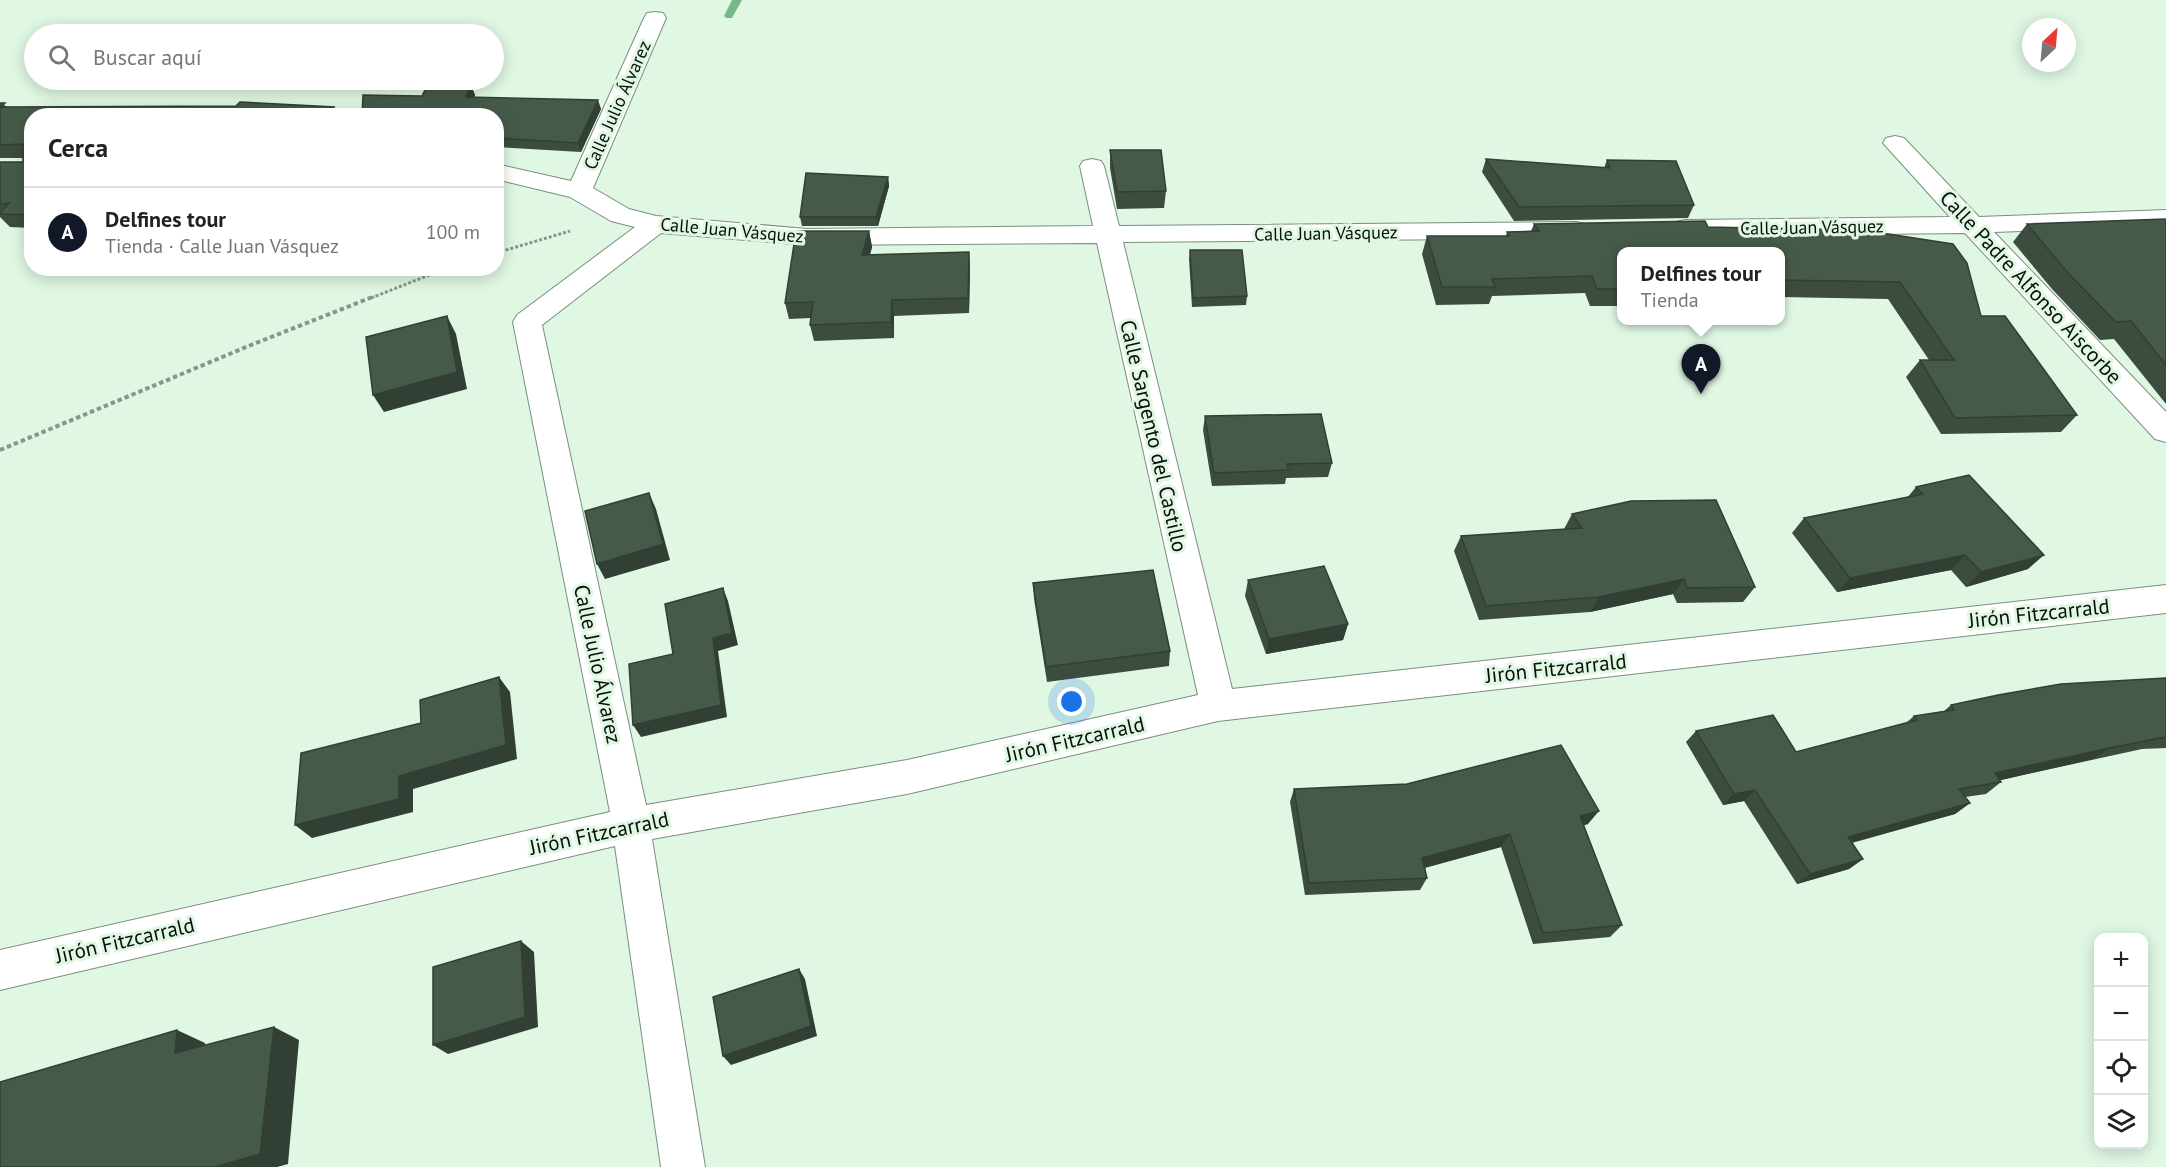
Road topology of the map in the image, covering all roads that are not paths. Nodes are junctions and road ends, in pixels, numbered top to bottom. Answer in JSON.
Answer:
{"nodes":[{"id":1,"x":655,"y":18,"type":"dead end"},
{"id":2,"x":1895,"y":143,"type":"dead end"},
{"id":3,"x":1092,"y":166,"type":"dead end"},
{"id":4,"x":504,"y":173,"type":"edge"},
{"id":5,"x":579,"y":191,"type":"junction"},
{"id":6,"x":2166,"y":218,"type":"edge"},
{"id":7,"x":656,"y":224,"type":"junction"},
{"id":8,"x":1972,"y":225,"type":"junction"},
{"id":9,"x":1664,"y":228,"type":"edge"},
{"id":10,"x":1605,"y":229,"type":"edge"},
{"id":11,"x":1106,"y":236,"type":"junction"},
{"id":12,"x":2166,"y":431,"type":"edge"},
{"id":13,"x":2166,"y":598,"type":"edge"},
{"id":14,"x":1218,"y":706,"type":"junction"},
{"id":15,"x":631,"y":825,"type":"junction"},
{"id":16,"x":0,"y":970,"type":"edge"},
{"id":17,"x":683,"y":1167,"type":"edge"}],
"edges":[{"from":1,"to":5,"type":"street","name":"Calle Julio Álvarez"},
{"from":2,"to":8,"type":"street","name":"Calle Padre Alfonso Aiscorbe"},
{"from":3,"to":11,"type":"street","name":"Calle Sargento del Castillo"},
{"from":4,"to":5,"type":"street","name":"Calle Juan Vásquez"},
{"from":5,"to":7,"type":"street","name":"Calle Juan Vásquez"},
{"from":6,"to":8,"type":"street","name":"Calle Juan Vásquez"},
{"from":7,"to":11,"type":"street","name":"Calle Juan Vásquez"},
{"from":7,"to":15,"type":"street","name":"Calle Julio Álvarez"},
{"from":8,"to":9,"type":"street","name":"Calle Juan Vásquez"},
{"from":8,"to":12,"type":"street","name":"Calle Padre Alfonso Aiscorbe"},
{"from":10,"to":11,"type":"street","name":"Calle Juan Vásquez"},
{"from":11,"to":14,"type":"street","name":"Calle Sargento del Castillo"},
{"from":13,"to":14,"type":"street","name":"Jirón Fitzcarrald"},
{"from":14,"to":15,"type":"street","name":"Jirón Fitzcarrald"},
{"from":15,"to":16,"type":"street","name":"Jirón Fitzcarrald"},
{"from":15,"to":17,"type":"street","name":"Calle Julio Álvarez"}]}
